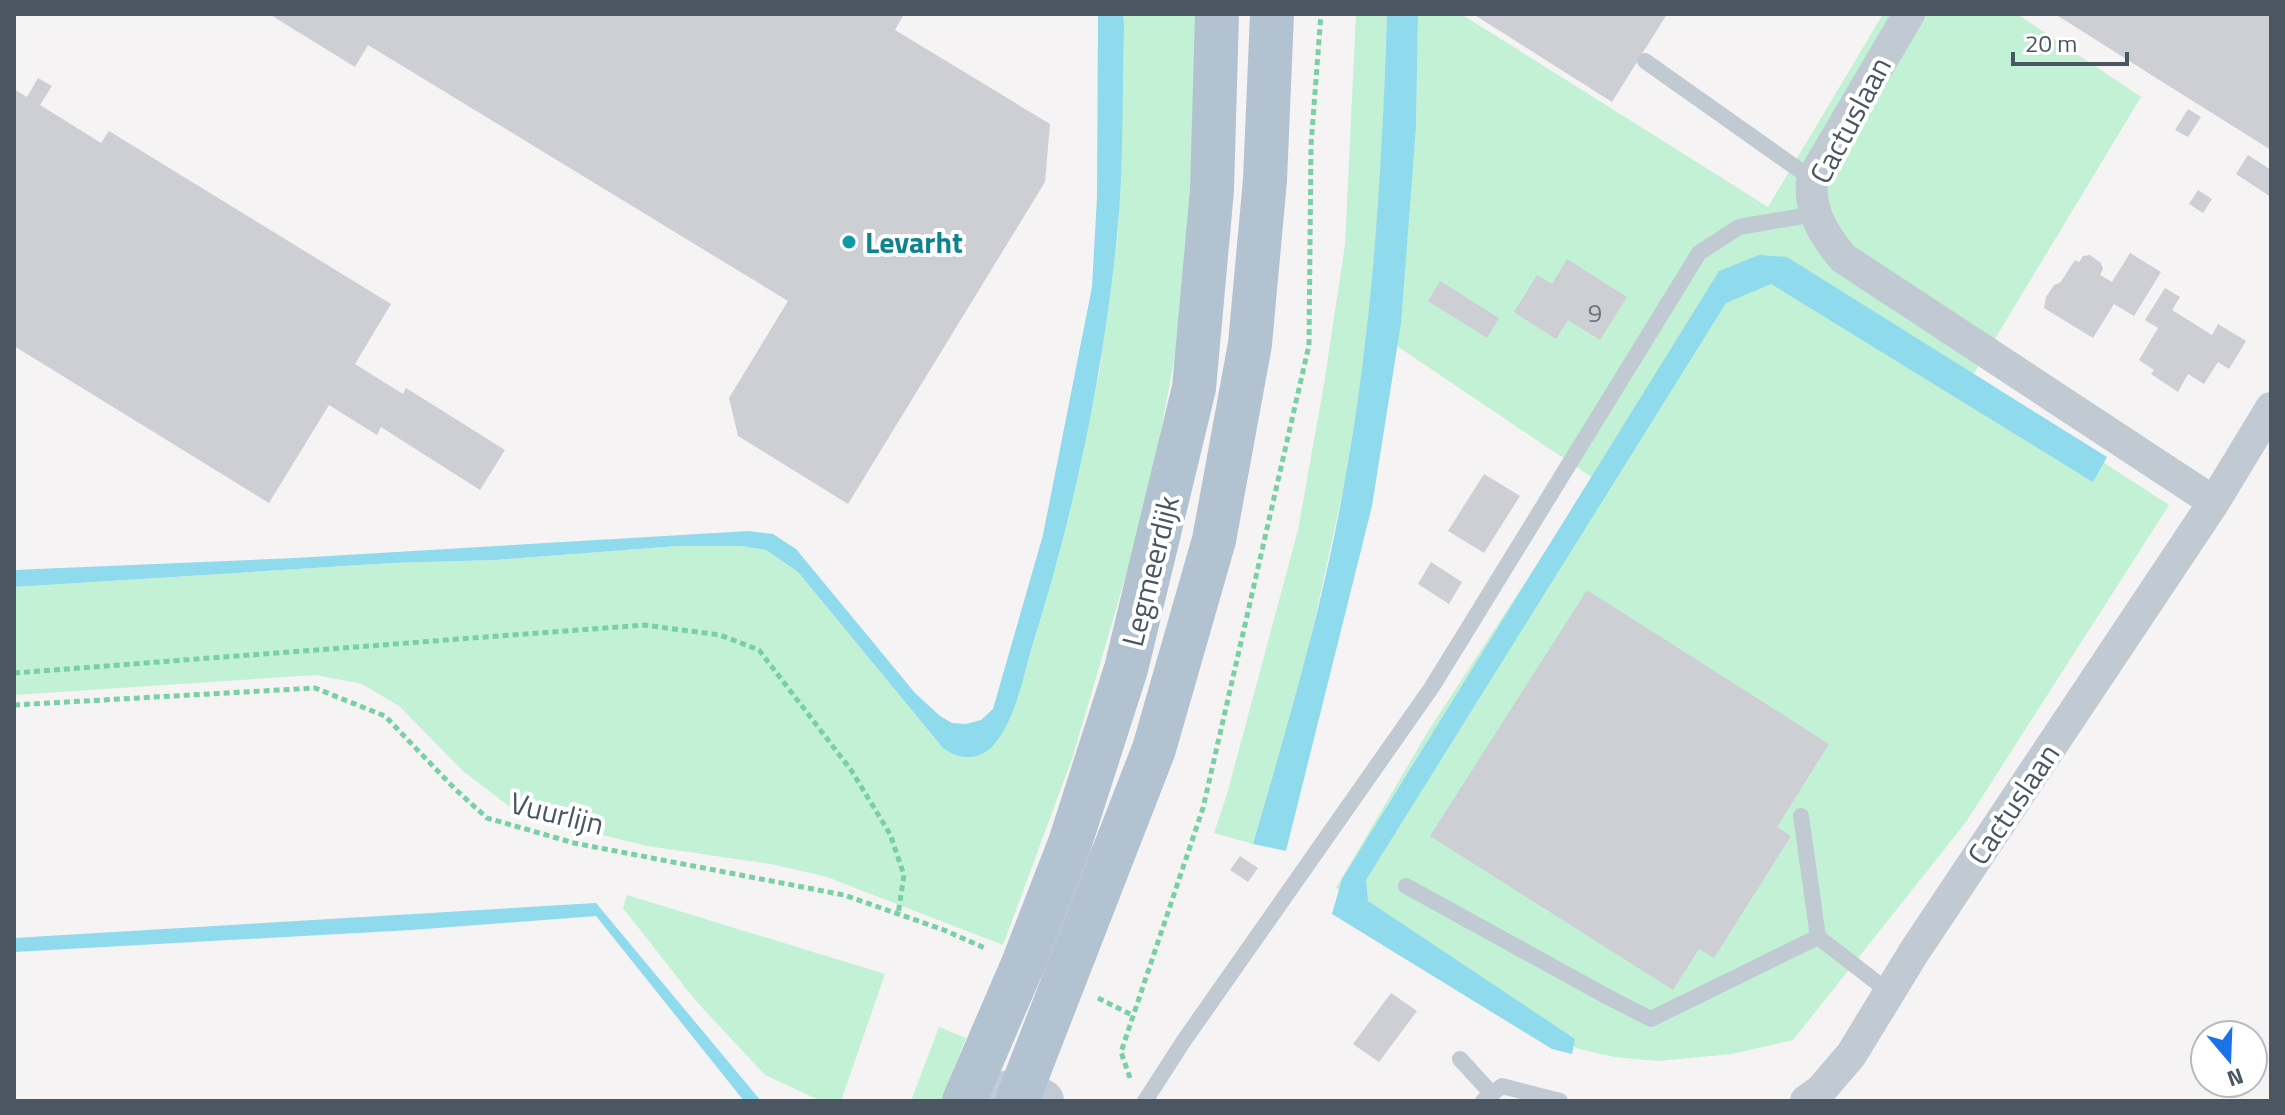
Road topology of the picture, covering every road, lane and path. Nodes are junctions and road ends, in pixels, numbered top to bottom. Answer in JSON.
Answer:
{"nodes":[{"id":1,"x":1217,"y":14,"type":"edge"},
{"id":2,"x":1272,"y":14,"type":"edge"},
{"id":3,"x":1909,"y":14,"type":"edge"},
{"id":4,"x":1645,"y":61,"type":"dead end"},
{"id":5,"x":1812,"y":179,"type":"junction"},
{"id":6,"x":1815,"y":214,"type":"junction"},
{"id":7,"x":2271,"y":408,"type":"edge"},
{"id":8,"x":2214,"y":502,"type":"junction"},
{"id":9,"x":14,"y":673,"type":"edge"},
{"id":10,"x":14,"y":705,"type":"edge"},
{"id":11,"x":1801,"y":816,"type":"dead end"},
{"id":12,"x":1406,"y":886,"type":"dead end"},
{"id":13,"x":898,"y":915,"type":"junction"},
{"id":14,"x":1818,"y":937,"type":"junction"},
{"id":15,"x":1023,"y":964,"type":"junction"},
{"id":16,"x":1889,"y":992,"type":"junction"},
{"id":17,"x":1132,"y":1015,"type":"dead end"},
{"id":18,"x":1460,"y":1059,"type":"dead end"},
{"id":19,"x":1027,"y":1097,"type":"edge"},
{"id":20,"x":1488,"y":1097,"type":"edge"},
{"id":21,"x":965,"y":1101,"type":"edge"},
{"id":22,"x":1145,"y":1101,"type":"edge"},
{"id":23,"x":1560,"y":1101,"type":"edge"},
{"id":24,"x":1806,"y":1101,"type":"edge"}],
"edges":[{"from":1,"to":15,"type":"main road","name":"Legmeerdijk"},
{"from":2,"to":19,"type":"main road","name":"Legmeerdijk"},
{"from":3,"to":5,"type":"street","name":"Cactuslaan"},
{"from":4,"to":5,"type":"lane"},
{"from":5,"to":6,"type":"street","name":"Cactuslaan"},
{"from":6,"to":8,"type":"street","name":"Cactuslaan"},
{"from":6,"to":22,"type":"lane"},
{"from":7,"to":8,"type":"street","name":"Cactuslaan"},
{"from":8,"to":16,"type":"street","name":"Cactuslaan"},
{"from":9,"to":13,"type":"path"},
{"from":10,"to":13,"type":"path","name":"Vuurlijn"},
{"from":11,"to":14,"type":"lane"},
{"from":12,"to":14,"type":"lane"},
{"from":13,"to":15,"type":"path","name":"Vuurlijn"},
{"from":14,"to":16,"type":"lane"},
{"from":15,"to":21,"type":"main road","name":"Legmeerdijk"},
{"from":16,"to":24,"type":"street","name":"Cactuslaan"},
{"from":17,"to":22,"type":"path"},
{"from":18,"to":20,"type":"lane"},
{"from":19,"to":21,"type":"main road"},
{"from":20,"to":23,"type":"lane"}]}
